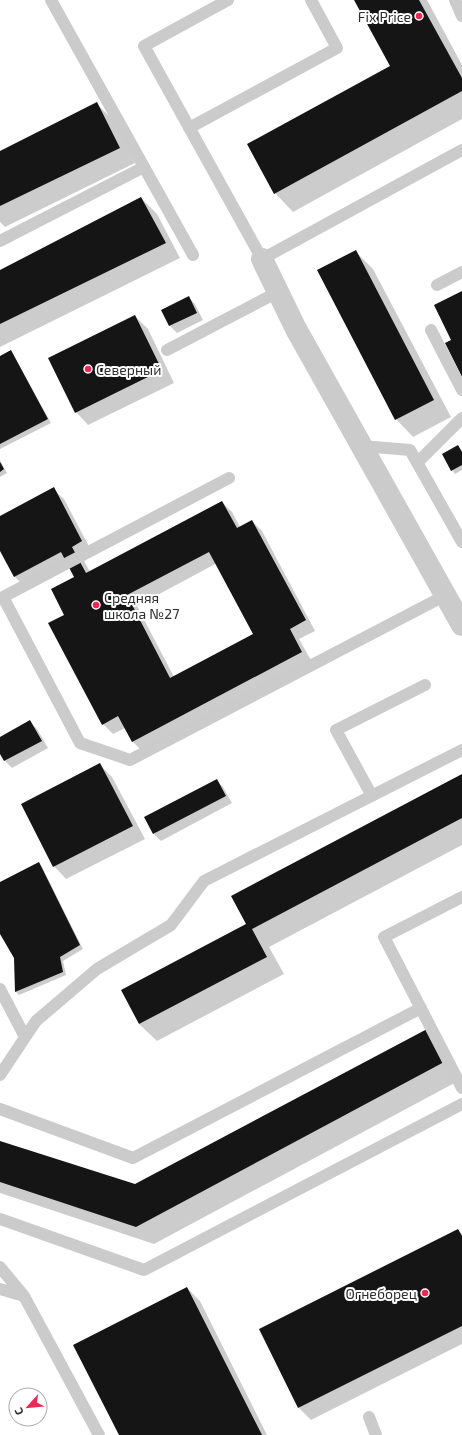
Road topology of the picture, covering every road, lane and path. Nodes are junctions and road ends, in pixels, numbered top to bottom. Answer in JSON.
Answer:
{"nodes":[{"id":1,"x":51,"y":0,"type":"edge"},
{"id":2,"x":228,"y":0,"type":"edge"},
{"id":3,"x":311,"y":0,"type":"edge"},
{"id":4,"x":455,"y":0,"type":"edge"},
{"id":5,"x":462,"y":16,"type":"edge"},
{"id":6,"x":189,"y":128,"type":"junction"},
{"id":7,"x":462,"y":150,"type":"edge"},
{"id":8,"x":144,"y":166,"type":"junction"},
{"id":9,"x":0,"y":241,"type":"edge"},
{"id":10,"x":193,"y":256,"type":"dead end"},
{"id":11,"x":262,"y":259,"type":"junction"},
{"id":12,"x":462,"y":272,"type":"edge"},
{"id":13,"x":437,"y":285,"type":"dead end"},
{"id":14,"x":278,"y":292,"type":"junction"},
{"id":15,"x":432,"y":330,"type":"dead end"},
{"id":16,"x":167,"y":350,"type":"dead end"},
{"id":17,"x":462,"y":390,"type":"edge"},
{"id":18,"x":462,"y":418,"type":"edge"},
{"id":19,"x":362,"y":446,"type":"junction"},
{"id":20,"x":417,"y":463,"type":"junction"},
{"id":21,"x":229,"y":478,"type":"dead end"},
{"id":22,"x":462,"y":542,"type":"edge"},
{"id":23,"x":446,"y":595,"type":"junction"},
{"id":24,"x":461,"y":621,"type":"edge"},
{"id":25,"x":425,"y":685,"type":"dead end"},
{"id":26,"x":462,"y":750,"type":"edge"},
{"id":27,"x":372,"y":796,"type":"junction"},
{"id":28,"x":462,"y":897,"type":"edge"},
{"id":29,"x":0,"y":989,"type":"edge"},
{"id":30,"x":421,"y":1008,"type":"junction"},
{"id":31,"x":25,"y":1037,"type":"junction"},
{"id":32,"x":0,"y":1075,"type":"edge"},
{"id":33,"x":462,"y":1088,"type":"edge"},
{"id":34,"x":462,"y":1104,"type":"edge"},
{"id":35,"x":0,"y":1110,"type":"edge"},
{"id":36,"x":0,"y":1219,"type":"edge"},
{"id":37,"x":0,"y":1268,"type":"edge"},
{"id":38,"x":0,"y":1289,"type":"edge"},
{"id":39,"x":24,"y":1296,"type":"junction"},
{"id":40,"x":369,"y":1417,"type":"dead end"},
{"id":41,"x":99,"y":1435,"type":"edge"},
{"id":42,"x":376,"y":1435,"type":"edge"}],
"edges":[{"from":1,"to":8,"type":"lane"},
{"from":2,"to":6,"type":"lane"},
{"from":3,"to":6,"type":"lane"},
{"from":4,"to":5,"type":"lane"},
{"from":6,"to":11,"type":"lane"},
{"from":7,"to":11,"type":"lane"},
{"from":8,"to":9,"type":"lane"},
{"from":8,"to":10,"type":"lane"},
{"from":11,"to":14,"type":"street"},
{"from":12,"to":13,"type":"lane"},
{"from":14,"to":16,"type":"lane"},
{"from":14,"to":19,"type":"street"},
{"from":15,"to":17,"type":"lane"},
{"from":18,"to":20,"type":"lane"},
{"from":19,"to":20,"type":"lane"},
{"from":19,"to":23,"type":"street"},
{"from":20,"to":22,"type":"lane"},
{"from":21,"to":23,"type":"lane"},
{"from":23,"to":24,"type":"street"},
{"from":25,"to":27,"type":"lane"},
{"from":26,"to":27,"type":"lane"},
{"from":27,"to":31,"type":"lane"},
{"from":28,"to":30,"type":"lane"},
{"from":29,"to":31,"type":"lane"},
{"from":30,"to":33,"type":"lane"},
{"from":30,"to":35,"type":"lane"},
{"from":31,"to":32,"type":"lane"},
{"from":34,"to":36,"type":"lane"},
{"from":37,"to":39,"type":"lane"},
{"from":38,"to":39,"type":"lane"},
{"from":39,"to":41,"type":"lane"},
{"from":40,"to":42,"type":"lane"}]}
